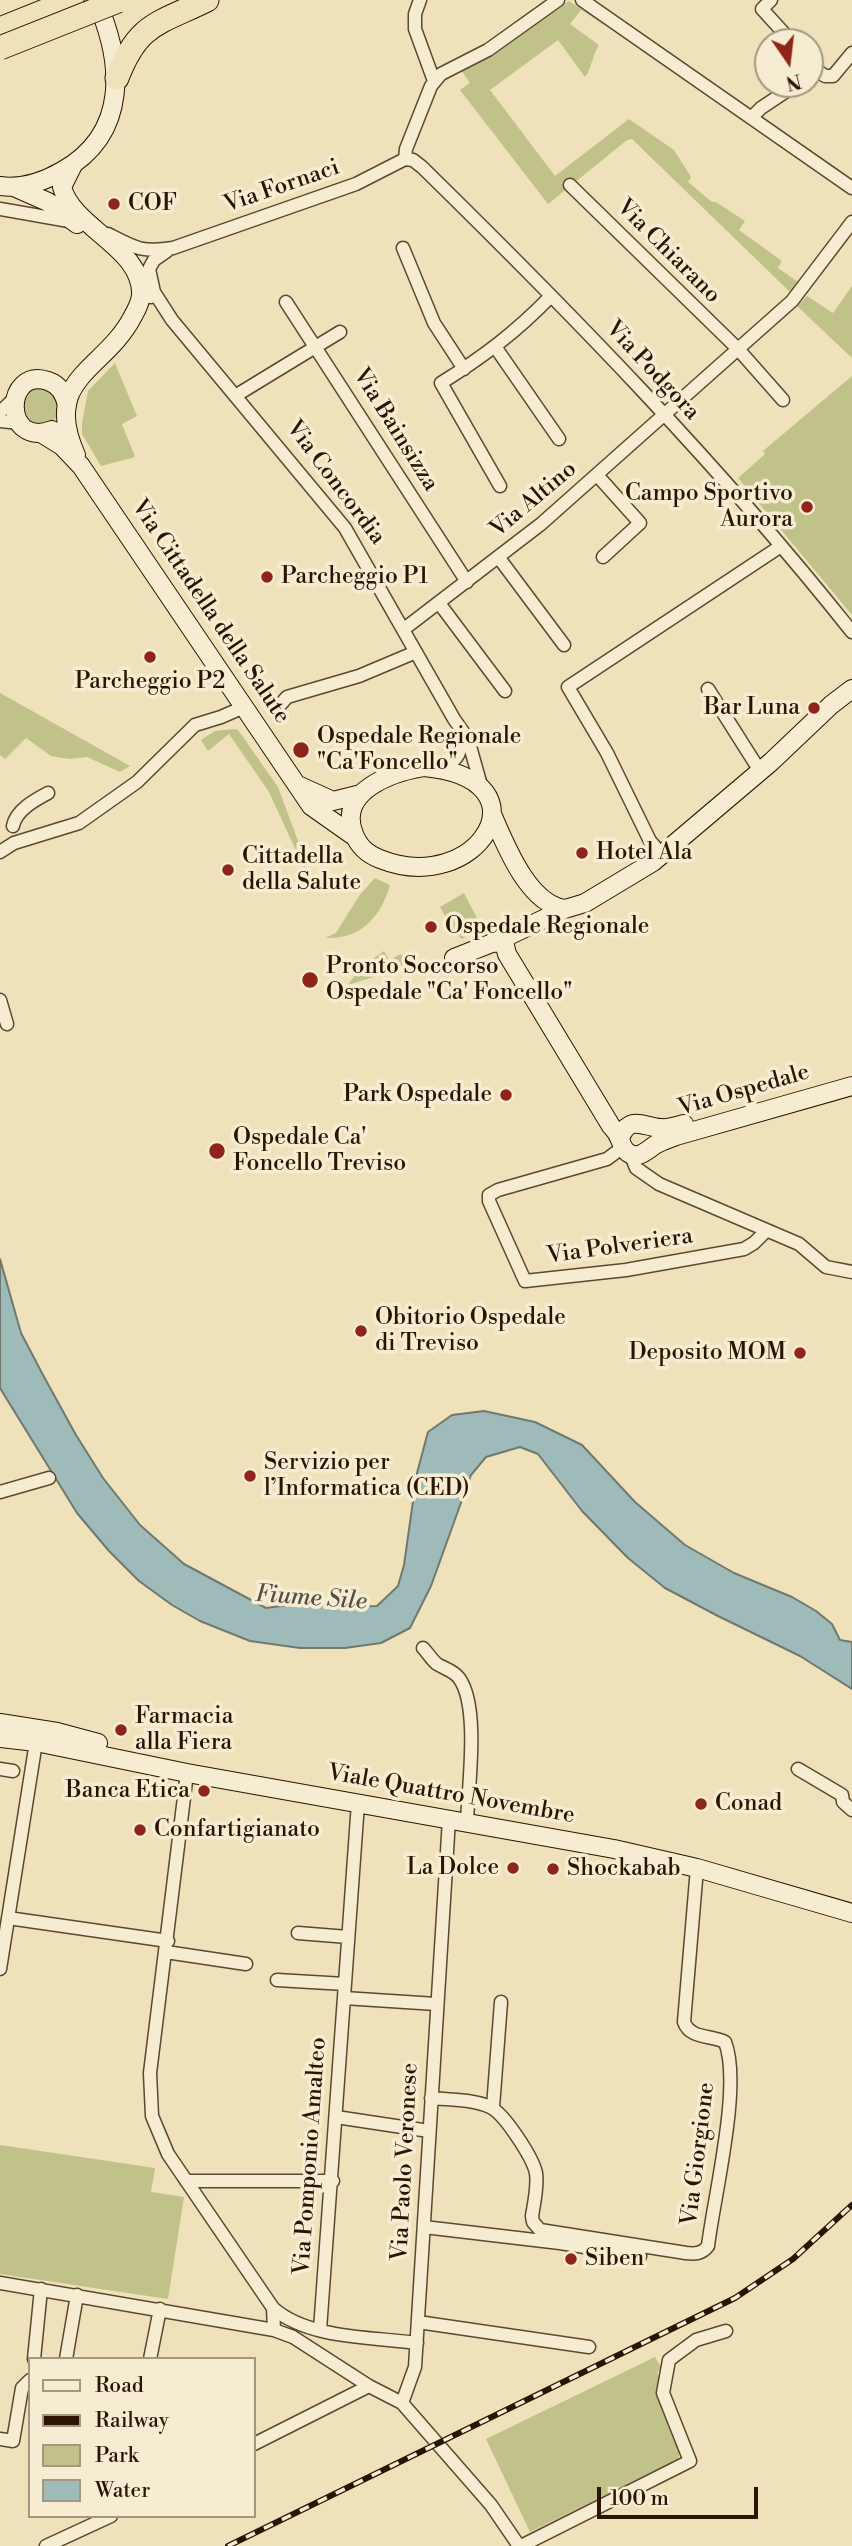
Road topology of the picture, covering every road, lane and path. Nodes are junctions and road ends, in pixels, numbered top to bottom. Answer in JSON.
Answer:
{"nodes":[{"id":1,"x":72,"y":0,"type":"edge"},
{"id":2,"x":96,"y":0,"type":"edge"},
{"id":3,"x":119,"y":0,"type":"edge"},
{"id":4,"x":207,"y":0,"type":"edge"},
{"id":5,"x":420,"y":0,"type":"edge"},
{"id":6,"x":558,"y":0,"type":"edge"},
{"id":7,"x":582,"y":0,"type":"edge"},
{"id":8,"x":771,"y":0,"type":"edge"},
{"id":9,"x":779,"y":28,"type":"edge"},
{"id":10,"x":0,"y":29,"type":"edge"},
{"id":11,"x":0,"y":48,"type":"edge"},
{"id":12,"x":852,"y":53,"type":"edge"},
{"id":13,"x":824,"y":75,"type":"edge"},
{"id":14,"x":117,"y":78,"type":"junction"},
{"id":15,"x":434,"y":82,"type":"junction"},
{"id":16,"x":776,"y":98,"type":"edge"},
{"id":17,"x":751,"y":118,"type":"junction"},
{"id":18,"x":405,"y":159,"type":"junction"},
{"id":19,"x":73,"y":165,"type":"junction"},
{"id":20,"x":570,"y":185,"type":"dead end"},
{"id":21,"x":7,"y":186,"type":"edge"},
{"id":22,"x":852,"y":188,"type":"edge"},
{"id":23,"x":0,"y":209,"type":"edge"},
{"id":24,"x":852,"y":222,"type":"edge"},
{"id":25,"x":84,"y":224,"type":"junction"},
{"id":26,"x":173,"y":248,"type":"junction"},
{"id":27,"x":403,"y":248,"type":"dead end"},
{"id":28,"x":154,"y":292,"type":"junction"},
{"id":29,"x":550,"y":296,"type":"junction"},
{"id":30,"x":286,"y":302,"type":"dead end"},
{"id":31,"x":129,"y":325,"type":"junction"},
{"id":32,"x":340,"y":332,"type":"dead end"},
{"id":33,"x":316,"y":347,"type":"junction"},
{"id":34,"x":496,"y":348,"type":"junction"},
{"id":35,"x":738,"y":349,"type":"junction"},
{"id":36,"x":85,"y":369,"type":"junction"},
{"id":37,"x":464,"y":369,"type":"junction"},
{"id":38,"x":51,"y":382,"type":"junction"},
{"id":39,"x":235,"y":396,"type":"junction"},
{"id":40,"x":15,"y":398,"type":"junction"},
{"id":41,"x":783,"y":400,"type":"dead end"},
{"id":42,"x":66,"y":410,"type":"junction"},
{"id":43,"x":0,"y":412,"type":"edge"},
{"id":44,"x":665,"y":414,"type":"junction"},
{"id":45,"x":0,"y":421,"type":"edge"},
{"id":46,"x":19,"y":423,"type":"junction"},
{"id":47,"x":41,"y":433,"type":"junction"},
{"id":48,"x":559,"y":439,"type":"dead end"},
{"id":49,"x":81,"y":466,"type":"junction"},
{"id":50,"x":597,"y":475,"type":"junction"},
{"id":51,"x":500,"y":486,"type":"dead end"},
{"id":52,"x":781,"y":546,"type":"junction"},
{"id":53,"x":603,"y":557,"type":"dead end"},
{"id":54,"x":499,"y":558,"type":"junction"},
{"id":55,"x":467,"y":582,"type":"junction"},
{"id":56,"x":439,"y":603,"type":"junction"},
{"id":57,"x":404,"y":629,"type":"junction"},
{"id":58,"x":852,"y":632,"type":"edge"},
{"id":59,"x":564,"y":645,"type":"dead end"},
{"id":60,"x":416,"y":652,"type":"junction"},
{"id":61,"x":708,"y":689,"type":"dead end"},
{"id":62,"x":852,"y":689,"type":"edge"},
{"id":63,"x":505,"y":691,"type":"dead end"},
{"id":64,"x":281,"y":704,"type":"dead end"},
{"id":65,"x":244,"y":707,"type":"junction"},
{"id":66,"x":454,"y":719,"type":"junction"},
{"id":67,"x":442,"y":769,"type":"junction"},
{"id":68,"x":760,"y":771,"type":"junction"},
{"id":69,"x":300,"y":786,"type":"junction"},
{"id":70,"x":482,"y":789,"type":"junction"},
{"id":71,"x":48,"y":793,"type":"dead end"},
{"id":72,"x":361,"y":794,"type":"junction"},
{"id":73,"x":492,"y":814,"type":"junction"},
{"id":74,"x":13,"y":826,"type":"dead end"},
{"id":75,"x":355,"y":837,"type":"junction"},
{"id":76,"x":0,"y":852,"type":"edge"},
{"id":77,"x":469,"y":852,"type":"junction"},
{"id":78,"x":662,"y":855,"type":"junction"},
{"id":79,"x":513,"y":859,"type":"junction"},
{"id":80,"x":531,"y":886,"type":"junction"},
{"id":81,"x":555,"y":911,"type":"junction"},
{"id":82,"x":511,"y":937,"type":"junction"},
{"id":83,"x":454,"y":958,"type":"dead end"},
{"id":84,"x":0,"y":1000,"type":"edge"},
{"id":85,"x":7,"y":1024,"type":"dead end"},
{"id":86,"x":852,"y":1076,"type":"edge"},
{"id":87,"x":852,"y":1086,"type":"edge"},
{"id":88,"x":588,"y":1088,"type":"junction"},
{"id":89,"x":640,"y":1124,"type":"junction"},
{"id":90,"x":635,"y":1147,"type":"junction"},
{"id":91,"x":766,"y":1231,"type":"junction"},
{"id":92,"x":852,"y":1272,"type":"edge"},
{"id":93,"x":49,"y":1478,"type":"dead end"},
{"id":94,"x":0,"y":1492,"type":"edge"},
{"id":95,"x":423,"y":1648,"type":"dead end"},
{"id":96,"x":0,"y":1724,"type":"edge"},
{"id":97,"x":34,"y":1735,"type":"junction"},
{"id":98,"x":0,"y":1738,"type":"edge"},
{"id":99,"x":798,"y":1769,"type":"dead end"},
{"id":100,"x":187,"y":1773,"type":"junction"},
{"id":101,"x":358,"y":1803,"type":"junction"},
{"id":102,"x":852,"y":1810,"type":"edge"},
{"id":103,"x":449,"y":1819,"type":"junction"},
{"id":104,"x":467,"y":1822,"type":"junction"},
{"id":105,"x":697,"y":1868,"type":"junction"},
{"id":106,"x":852,"y":1913,"type":"edge"},
{"id":107,"x":8,"y":1918,"type":"junction"},
{"id":108,"x":298,"y":1933,"type":"dead end"},
{"id":109,"x":348,"y":1937,"type":"junction"},
{"id":110,"x":167,"y":1947,"type":"junction"},
{"id":111,"x":246,"y":1964,"type":"dead end"},
{"id":112,"x":0,"y":1969,"type":"edge"},
{"id":113,"x":277,"y":1980,"type":"dead end"},
{"id":114,"x":345,"y":1991,"type":"junction"},
{"id":115,"x":501,"y":2002,"type":"dead end"},
{"id":116,"x":436,"y":2004,"type":"junction"},
{"id":117,"x":431,"y":2098,"type":"junction"},
{"id":118,"x":493,"y":2107,"type":"junction"},
{"id":119,"x":336,"y":2117,"type":"junction"},
{"id":120,"x":429,"y":2131,"type":"junction"},
{"id":121,"x":186,"y":2181,"type":"junction"},
{"id":122,"x":333,"y":2181,"type":"junction"},
{"id":123,"x":424,"y":2227,"type":"junction"},
{"id":124,"x":640,"y":2256,"type":"dead end"},
{"id":125,"x":0,"y":2283,"type":"edge"},
{"id":126,"x":41,"y":2289,"type":"junction"},
{"id":127,"x":77,"y":2295,"type":"junction"},
{"id":128,"x":274,"y":2308,"type":"junction"},
{"id":129,"x":160,"y":2309,"type":"junction"},
{"id":130,"x":418,"y":2322,"type":"junction"},
{"id":131,"x":274,"y":2330,"type":"junction"},
{"id":132,"x":320,"y":2330,"type":"junction"},
{"id":133,"x":726,"y":2331,"type":"dead end"},
{"id":134,"x":416,"y":2343,"type":"junction"},
{"id":135,"x":589,"y":2347,"type":"dead end"},
{"id":136,"x":34,"y":2357,"type":"edge"},
{"id":137,"x":66,"y":2357,"type":"edge"},
{"id":138,"x":150,"y":2357,"type":"edge"},
{"id":139,"x":28,"y":2382,"type":"edge"},
{"id":140,"x":369,"y":2386,"type":"junction"},
{"id":141,"x":402,"y":2403,"type":"junction"},
{"id":142,"x":0,"y":2439,"type":"edge"},
{"id":143,"x":256,"y":2443,"type":"edge"},
{"id":144,"x":107,"y":2518,"type":"edge"},
{"id":145,"x":46,"y":2546,"type":"edge"},
{"id":146,"x":520,"y":2546,"type":"edge"}],
"edges":[{"from":1,"to":10,"type":"highway"},
{"from":2,"to":14,"type":"street"},
{"from":3,"to":11,"type":"highway","bridge":true},
{"from":4,"to":14,"type":"highway"},
{"from":5,"to":15,"type":"street"},
{"from":6,"to":15,"type":"street"},
{"from":7,"to":17,"type":"street"},
{"from":8,"to":9,"type":"street"},
{"from":12,"to":13,"type":"street"},
{"from":14,"to":19,"type":"street"},
{"from":15,"to":18,"type":"street"},
{"from":16,"to":17,"type":"street"},
{"from":17,"to":22,"type":"street"},
{"from":18,"to":26,"type":"street","name":"Via Fornaci"},
{"from":18,"to":29,"type":"street","name":"Via Podgora"},
{"from":19,"to":21,"type":"street"},
{"from":19,"to":25,"type":"street"},
{"from":20,"to":35,"type":"street","name":"Via Chiarano"},
{"from":21,"to":25,"type":"street"},
{"from":23,"to":25,"type":"street","name":"Via Fornaci"},
{"from":24,"to":35,"type":"street","name":"Via Altino"},
{"from":25,"to":26,"type":"street","name":"Via Fornaci"},
{"from":25,"to":31,"type":"street"},
{"from":26,"to":28,"type":"street"},
{"from":27,"to":37,"type":"street"},
{"from":28,"to":31,"type":"street"},
{"from":28,"to":39,"type":"street","name":"Via Concordia"},
{"from":29,"to":34,"type":"street"},
{"from":29,"to":44,"type":"street","name":"Via Podgora"},
{"from":30,"to":33,"type":"street","name":"Via Bainsizza"},
{"from":31,"to":36,"type":"street"},
{"from":32,"to":33,"type":"street"},
{"from":33,"to":39,"type":"street"},
{"from":33,"to":55,"type":"street","name":"Via Bainsizza"},
{"from":34,"to":37,"type":"street"},
{"from":34,"to":48,"type":"street"},
{"from":35,"to":41,"type":"street","name":"Via Chiarano"},
{"from":35,"to":44,"type":"street","name":"Via Altino"},
{"from":36,"to":38,"type":"street"},
{"from":36,"to":42,"type":"street"},
{"from":37,"to":51,"type":"street"},
{"from":38,"to":40,"type":"street"},
{"from":38,"to":42,"type":"street","name":"Via Cittadella della Salute"},
{"from":39,"to":57,"type":"street","name":"Via Concordia"},
{"from":40,"to":43,"type":"street"},
{"from":40,"to":46,"type":"street"},
{"from":42,"to":47,"type":"street"},
{"from":42,"to":49,"type":"street","name":"Via Cittadella della Salute"},
{"from":44,"to":50,"type":"street","name":"Via Altino"},
{"from":44,"to":52,"type":"street","name":"Via Podgora"},
{"from":45,"to":46,"type":"street"},
{"from":46,"to":47,"type":"street","name":"Via Cittadella della Salute"},
{"from":47,"to":49,"type":"street","name":"Via Cittadella della Salute"},
{"from":49,"to":65,"type":"street","name":"Via Cittadella della Salute"},
{"from":50,"to":53,"type":"street","name":"Via Altino"},
{"from":50,"to":54,"type":"street","name":"Via Altino"},
{"from":52,"to":58,"type":"street","name":"Via Podgora"},
{"from":52,"to":78,"type":"street"},
{"from":54,"to":55,"type":"street","name":"Via Altino"},
{"from":54,"to":59,"type":"street","name":"Via Altino"},
{"from":55,"to":56,"type":"street","name":"Via Altino"},
{"from":56,"to":57,"type":"street","name":"Via Altino"},
{"from":56,"to":63,"type":"street"},
{"from":57,"to":60,"type":"street","name":"Via Concordia"},
{"from":60,"to":64,"type":"street"},
{"from":60,"to":66,"type":"street","name":"Via Concordia"},
{"from":61,"to":68,"type":"street"},
{"from":62,"to":68,"type":"street"},
{"from":65,"to":69,"type":"street","name":"Via Cittadella della Salute"},
{"from":65,"to":76,"type":"street"},
{"from":66,"to":67,"type":"street","name":"Via Concordia"},
{"from":66,"to":70,"type":"street","name":"Via Concordia"},
{"from":67,"to":70,"type":"street"},
{"from":67,"to":72,"type":"street"},
{"from":68,"to":78,"type":"street"},
{"from":69,"to":72,"type":"street","name":"Via Cittadella della Salute"},
{"from":69,"to":75,"type":"street","name":"Via Cittadella della Salute"},
{"from":70,"to":73,"type":"street"},
{"from":71,"to":74,"type":"street"},
{"from":72,"to":75,"type":"street"},
{"from":73,"to":77,"type":"street"},
{"from":73,"to":79,"type":"street"},
{"from":75,"to":77,"type":"street"},
{"from":77,"to":79,"type":"street"},
{"from":78,"to":81,"type":"street"},
{"from":79,"to":80,"type":"street"},
{"from":80,"to":81,"type":"street"},
{"from":80,"to":82,"type":"street"},
{"from":81,"to":82,"type":"street"},
{"from":82,"to":83,"type":"street"},
{"from":82,"to":88,"type":"street"},
{"from":84,"to":85,"type":"street"},
{"from":86,"to":89,"type":"street"},
{"from":87,"to":90,"type":"street","name":"Via Ospedale"},
{"from":88,"to":89,"type":"street"},
{"from":88,"to":90,"type":"street"},
{"from":89,"to":90,"type":"street"},
{"from":89,"to":90,"type":"street"},
{"from":90,"to":91,"type":"street","name":"Via Polveriera"},
{"from":90,"to":91,"type":"street","name":"Via Polveriera"},
{"from":91,"to":92,"type":"street","name":"Via Polveriera"},
{"from":93,"to":94,"type":"street"},
{"from":95,"to":104,"type":"street"},
{"from":96,"to":97,"type":"street"},
{"from":97,"to":98,"type":"street"},
{"from":97,"to":100,"type":"street","name":"Viale Quattro Novembre"},
{"from":97,"to":107,"type":"street"},
{"from":99,"to":102,"type":"street"},
{"from":100,"to":101,"type":"street","name":"Viale Quattro Novembre"},
{"from":100,"to":110,"type":"street"},
{"from":101,"to":103,"type":"street","name":"Viale Quattro Novembre"},
{"from":101,"to":109,"type":"street","name":"Via Pomponio Amalteo"},
{"from":103,"to":104,"type":"street","name":"Viale Quattro Novembre"},
{"from":103,"to":116,"type":"street","name":"Via Paolo Veronese"},
{"from":104,"to":105,"type":"street","name":"Viale Quattro Novembre"},
{"from":105,"to":106,"type":"street","name":"Viale Quattro Novembre"},
{"from":105,"to":118,"type":"street","name":"Via Giorgione"},
{"from":107,"to":110,"type":"street"},
{"from":107,"to":112,"type":"street"},
{"from":108,"to":109,"type":"street"},
{"from":109,"to":114,"type":"street","name":"Via Pomponio Amalteo"},
{"from":110,"to":111,"type":"street"},
{"from":110,"to":121,"type":"street"},
{"from":113,"to":114,"type":"street"},
{"from":114,"to":116,"type":"street"},
{"from":114,"to":119,"type":"street","name":"Via Pomponio Amalteo"},
{"from":115,"to":118,"type":"street"},
{"from":116,"to":117,"type":"street","name":"Via Paolo Veronese"},
{"from":117,"to":118,"type":"street"},
{"from":117,"to":120,"type":"street","name":"Via Paolo Veronese"},
{"from":119,"to":120,"type":"street"},
{"from":119,"to":122,"type":"street","name":"Via Pomponio Amalteo"},
{"from":120,"to":123,"type":"street","name":"Via Paolo Veronese"},
{"from":121,"to":122,"type":"street"},
{"from":121,"to":128,"type":"street"},
{"from":122,"to":132,"type":"street","name":"Via Pomponio Amalteo"},
{"from":123,"to":124,"type":"street"},
{"from":123,"to":130,"type":"street","name":"Via Paolo Veronese"},
{"from":125,"to":126,"type":"street"},
{"from":126,"to":127,"type":"street"},
{"from":126,"to":136,"type":"street"},
{"from":127,"to":129,"type":"street"},
{"from":127,"to":137,"type":"street"},
{"from":128,"to":131,"type":"street"},
{"from":128,"to":132,"type":"street"},
{"from":129,"to":131,"type":"street"},
{"from":129,"to":138,"type":"street"},
{"from":130,"to":134,"type":"street","name":"Via Paolo Veronese"},
{"from":130,"to":135,"type":"street"},
{"from":131,"to":140,"type":"street"},
{"from":132,"to":134,"type":"street"},
{"from":133,"to":146,"type":"street"},
{"from":134,"to":141,"type":"street","name":"Via Paolo Veronese"},
{"from":139,"to":142,"type":"street"},
{"from":140,"to":141,"type":"street"},
{"from":140,"to":143,"type":"street"},
{"from":141,"to":146,"type":"street"},
{"from":144,"to":145,"type":"street"}]}
